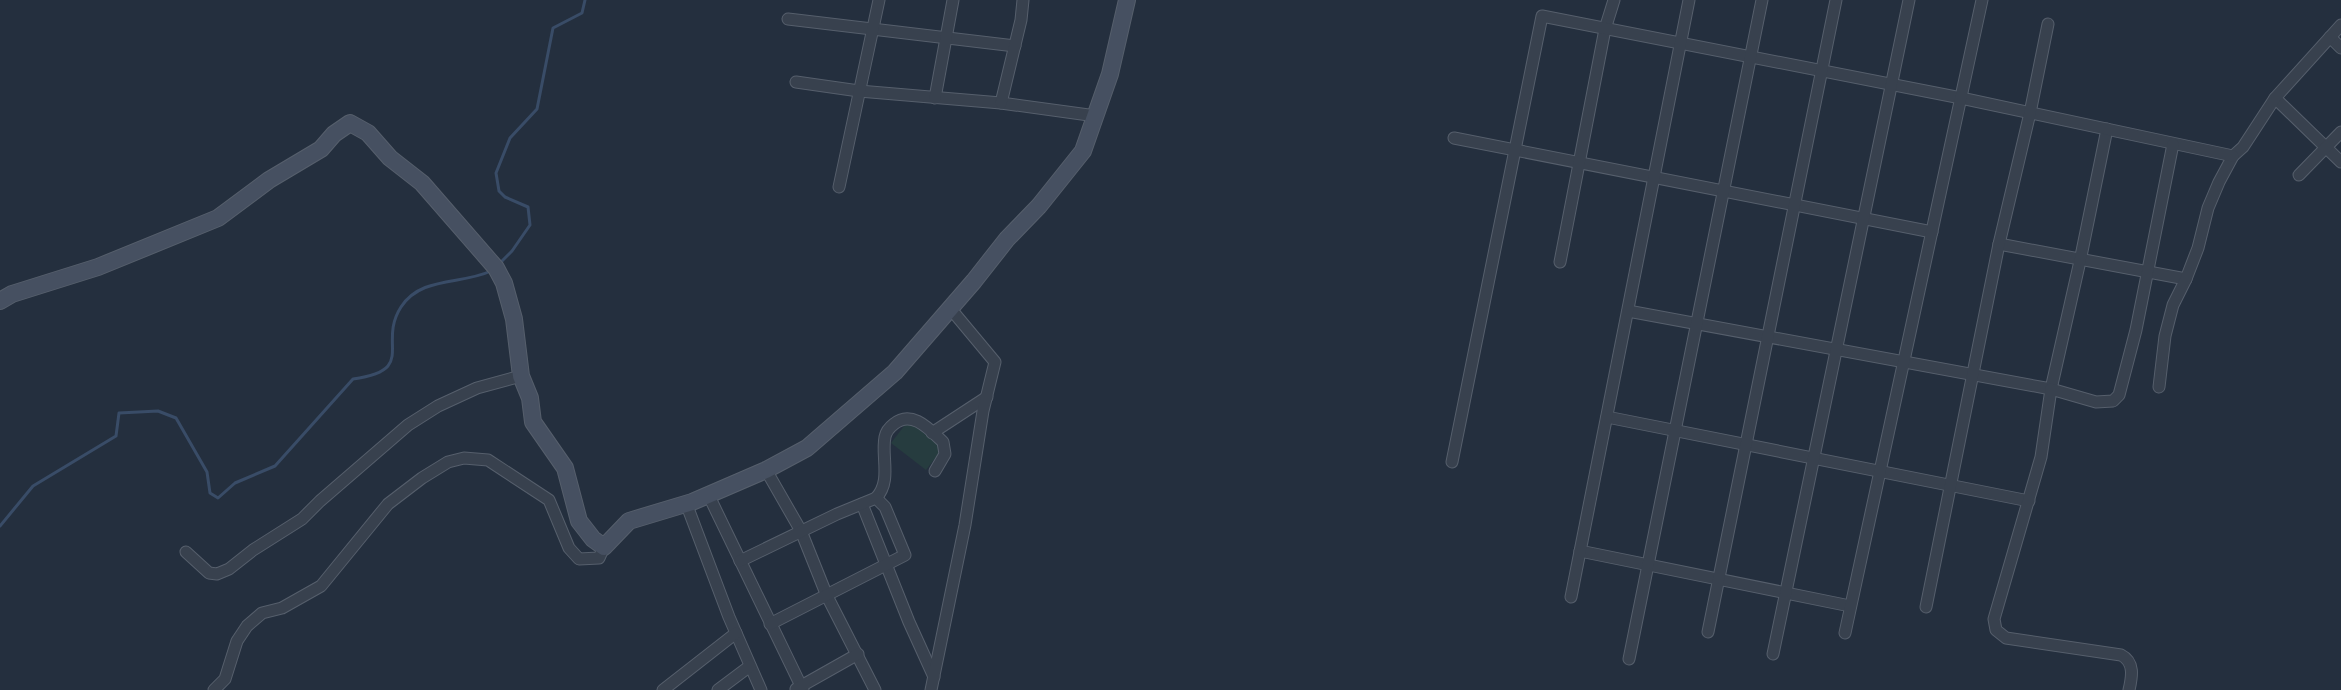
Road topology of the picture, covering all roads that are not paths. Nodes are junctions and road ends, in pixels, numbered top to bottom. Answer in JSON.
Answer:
{"nodes":[{"id":1,"x":879,"y":0,"type":"edge"},
{"id":2,"x":953,"y":0,"type":"edge"},
{"id":3,"x":1023,"y":0,"type":"edge"},
{"id":4,"x":1127,"y":0,"type":"edge"},
{"id":5,"x":1614,"y":0,"type":"edge"},
{"id":6,"x":1689,"y":0,"type":"edge"},
{"id":7,"x":1762,"y":0,"type":"edge"},
{"id":8,"x":1836,"y":0,"type":"edge"},
{"id":9,"x":1909,"y":0,"type":"edge"},
{"id":10,"x":1982,"y":0,"type":"edge"},
{"id":11,"x":788,"y":19,"type":"dead end"},
{"id":12,"x":2048,"y":24,"type":"dead end"},
{"id":13,"x":2341,"y":25,"type":"edge"},
{"id":14,"x":1605,"y":29,"type":"junction"},
{"id":15,"x":873,"y":30,"type":"junction"},
{"id":16,"x":946,"y":36,"type":"junction"},
{"id":17,"x":2330,"y":37,"type":"junction"},
{"id":18,"x":1681,"y":44,"type":"junction"},
{"id":19,"x":1015,"y":46,"type":"junction"},
{"id":20,"x":2341,"y":48,"type":"edge"},
{"id":21,"x":1750,"y":57,"type":"junction"},
{"id":22,"x":1822,"y":72,"type":"junction"},
{"id":23,"x":796,"y":82,"type":"dead end"},
{"id":24,"x":1890,"y":84,"type":"junction"},
{"id":25,"x":859,"y":92,"type":"junction"},
{"id":26,"x":936,"y":98,"type":"junction"},
{"id":27,"x":1962,"y":98,"type":"junction"},
{"id":28,"x":2275,"y":98,"type":"junction"},
{"id":29,"x":1000,"y":103,"type":"junction"},
{"id":30,"x":2030,"y":113,"type":"junction"},
{"id":31,"x":1096,"y":116,"type":"junction"},
{"id":32,"x":2107,"y":129,"type":"junction"},
{"id":33,"x":2341,"y":132,"type":"edge"},
{"id":34,"x":1454,"y":138,"type":"dead end"},
{"id":35,"x":2174,"y":144,"type":"junction"},
{"id":36,"x":2326,"y":147,"type":"junction"},
{"id":37,"x":1515,"y":150,"type":"junction"},
{"id":38,"x":2233,"y":156,"type":"junction"},
{"id":39,"x":1579,"y":162,"type":"junction"},
{"id":40,"x":2341,"y":162,"type":"edge"},
{"id":41,"x":2299,"y":175,"type":"dead end"},
{"id":42,"x":1654,"y":177,"type":"junction"},
{"id":43,"x":839,"y":187,"type":"dead end"},
{"id":44,"x":1724,"y":190,"type":"junction"},
{"id":45,"x":1795,"y":204,"type":"junction"},
{"id":46,"x":1863,"y":218,"type":"junction"},
{"id":47,"x":1932,"y":232,"type":"junction"},
{"id":48,"x":1999,"y":244,"type":"junction"},
{"id":49,"x":2080,"y":261,"type":"junction"},
{"id":50,"x":1560,"y":262,"type":"dead end"},
{"id":51,"x":2147,"y":272,"type":"junction"},
{"id":52,"x":2186,"y":280,"type":"junction"},
{"id":53,"x":0,"y":300,"type":"edge"},
{"id":54,"x":950,"y":308,"type":"junction"},
{"id":55,"x":1628,"y":311,"type":"junction"},
{"id":56,"x":1696,"y":324,"type":"junction"},
{"id":57,"x":1768,"y":338,"type":"junction"},
{"id":58,"x":1836,"y":351,"type":"junction"},
{"id":59,"x":1904,"y":363,"type":"junction"},
{"id":60,"x":1972,"y":375,"type":"junction"},
{"id":61,"x":521,"y":376,"type":"junction"},
{"id":62,"x":2159,"y":387,"type":"dead end"},
{"id":63,"x":2051,"y":389,"type":"junction"},
{"id":64,"x":986,"y":397,"type":"junction"},
{"id":65,"x":1607,"y":417,"type":"junction"},
{"id":66,"x":1675,"y":431,"type":"junction"},
{"id":67,"x":932,"y":432,"type":"junction"},
{"id":68,"x":1746,"y":446,"type":"junction"},
{"id":69,"x":1813,"y":460,"type":"junction"},
{"id":70,"x":1452,"y":462,"type":"dead end"},
{"id":71,"x":766,"y":470,"type":"junction"},
{"id":72,"x":935,"y":471,"type":"dead end"},
{"id":73,"x":1880,"y":472,"type":"junction"},
{"id":74,"x":1950,"y":487,"type":"junction"},
{"id":75,"x":708,"y":494,"type":"junction"},
{"id":76,"x":876,"y":498,"type":"junction"},
{"id":77,"x":2029,"y":501,"type":"junction"},
{"id":78,"x":686,"y":503,"type":"junction"},
{"id":79,"x":862,"y":504,"type":"junction"},
{"id":80,"x":801,"y":531,"type":"junction"},
{"id":81,"x":604,"y":548,"type":"junction"},
{"id":82,"x":1580,"y":551,"type":"junction"},
{"id":83,"x":186,"y":552,"type":"dead end"},
{"id":84,"x":740,"y":561,"type":"junction"},
{"id":85,"x":886,"y":564,"type":"junction"},
{"id":86,"x":1648,"y":565,"type":"junction"},
{"id":87,"x":1719,"y":580,"type":"junction"},
{"id":88,"x":1786,"y":594,"type":"junction"},
{"id":89,"x":827,"y":596,"type":"junction"},
{"id":90,"x":1571,"y":597,"type":"dead end"},
{"id":91,"x":1850,"y":606,"type":"junction"},
{"id":92,"x":1926,"y":608,"type":"dead end"},
{"id":93,"x":770,"y":624,"type":"junction"},
{"id":94,"x":1708,"y":632,"type":"dead end"},
{"id":95,"x":736,"y":633,"type":"junction"},
{"id":96,"x":1844,"y":633,"type":"dead end"},
{"id":97,"x":858,"y":654,"type":"junction"},
{"id":98,"x":1773,"y":654,"type":"dead end"},
{"id":99,"x":1629,"y":659,"type":"dead end"},
{"id":100,"x":750,"y":666,"type":"junction"},
{"id":101,"x":934,"y":677,"type":"junction"},
{"id":102,"x":800,"y":688,"type":"edge"},
{"id":103,"x":214,"y":690,"type":"edge"},
{"id":104,"x":663,"y":690,"type":"edge"},
{"id":105,"x":718,"y":690,"type":"edge"},
{"id":106,"x":761,"y":690,"type":"edge"},
{"id":107,"x":875,"y":690,"type":"edge"},
{"id":108,"x":931,"y":690,"type":"edge"},
{"id":109,"x":2129,"y":690,"type":"edge"}],
"edges":[{"from":1,"to":15,"type":"street"},
{"from":2,"to":16,"type":"street"},
{"from":3,"to":19,"type":"street"},
{"from":4,"to":31,"type":"street"},
{"from":5,"to":14,"type":"street"},
{"from":6,"to":18,"type":"street"},
{"from":7,"to":21,"type":"street"},
{"from":8,"to":22,"type":"street"},
{"from":9,"to":24,"type":"street"},
{"from":10,"to":27,"type":"street"},
{"from":11,"to":15,"type":"street"},
{"from":12,"to":30,"type":"street"},
{"from":13,"to":17,"type":"street"},
{"from":14,"to":18,"type":"street"},
{"from":14,"to":37,"type":"street"},
{"from":14,"to":39,"type":"street"},
{"from":15,"to":16,"type":"street"},
{"from":15,"to":25,"type":"street"},
{"from":16,"to":19,"type":"street"},
{"from":16,"to":26,"type":"street"},
{"from":17,"to":20,"type":"street"},
{"from":17,"to":28,"type":"street"},
{"from":18,"to":21,"type":"street"},
{"from":18,"to":42,"type":"street"},
{"from":19,"to":29,"type":"street"},
{"from":21,"to":22,"type":"street"},
{"from":21,"to":44,"type":"street"},
{"from":22,"to":24,"type":"street"},
{"from":22,"to":45,"type":"street"},
{"from":23,"to":25,"type":"street"},
{"from":24,"to":27,"type":"street"},
{"from":24,"to":46,"type":"street"},
{"from":25,"to":26,"type":"street"},
{"from":25,"to":43,"type":"street"},
{"from":26,"to":29,"type":"street"},
{"from":27,"to":30,"type":"street"},
{"from":27,"to":47,"type":"street"},
{"from":28,"to":36,"type":"street"},
{"from":28,"to":38,"type":"street"},
{"from":29,"to":31,"type":"street"},
{"from":30,"to":32,"type":"street"},
{"from":30,"to":48,"type":"street"},
{"from":31,"to":54,"type":"street"},
{"from":32,"to":35,"type":"street"},
{"from":32,"to":49,"type":"street"},
{"from":33,"to":36,"type":"street"},
{"from":34,"to":37,"type":"street"},
{"from":35,"to":38,"type":"street"},
{"from":35,"to":51,"type":"street"},
{"from":36,"to":40,"type":"street"},
{"from":36,"to":41,"type":"street"},
{"from":37,"to":39,"type":"street"},
{"from":37,"to":70,"type":"street"},
{"from":38,"to":52,"type":"street"},
{"from":39,"to":42,"type":"street"},
{"from":39,"to":50,"type":"street"},
{"from":42,"to":44,"type":"street"},
{"from":42,"to":55,"type":"street"},
{"from":44,"to":45,"type":"street"},
{"from":44,"to":56,"type":"street"},
{"from":45,"to":46,"type":"street"},
{"from":45,"to":57,"type":"street"},
{"from":46,"to":47,"type":"street"},
{"from":46,"to":58,"type":"street"},
{"from":47,"to":59,"type":"street"},
{"from":48,"to":49,"type":"street"},
{"from":48,"to":60,"type":"street"},
{"from":49,"to":51,"type":"street"},
{"from":49,"to":63,"type":"street"},
{"from":51,"to":52,"type":"street"},
{"from":51,"to":63,"type":"street"},
{"from":52,"to":62,"type":"street"},
{"from":53,"to":61,"type":"street"},
{"from":54,"to":64,"type":"street"},
{"from":54,"to":71,"type":"street"},
{"from":55,"to":56,"type":"street"},
{"from":55,"to":65,"type":"street"},
{"from":56,"to":57,"type":"street"},
{"from":56,"to":66,"type":"street"},
{"from":57,"to":58,"type":"street"},
{"from":57,"to":68,"type":"street"},
{"from":58,"to":59,"type":"street"},
{"from":58,"to":69,"type":"street"},
{"from":59,"to":60,"type":"street"},
{"from":59,"to":73,"type":"street"},
{"from":60,"to":63,"type":"street"},
{"from":60,"to":74,"type":"street"},
{"from":61,"to":81,"type":"street"},
{"from":61,"to":83,"type":"street"},
{"from":63,"to":77,"type":"street"},
{"from":64,"to":67,"type":"street"},
{"from":64,"to":101,"type":"street"},
{"from":65,"to":66,"type":"street"},
{"from":65,"to":82,"type":"street"},
{"from":66,"to":68,"type":"street"},
{"from":66,"to":86,"type":"street"},
{"from":67,"to":72,"type":"street"},
{"from":67,"to":76,"type":"street"},
{"from":68,"to":69,"type":"street"},
{"from":68,"to":87,"type":"street"},
{"from":69,"to":73,"type":"street"},
{"from":69,"to":88,"type":"street"},
{"from":71,"to":75,"type":"street"},
{"from":71,"to":80,"type":"street"},
{"from":73,"to":74,"type":"street"},
{"from":73,"to":91,"type":"street"},
{"from":74,"to":77,"type":"street"},
{"from":74,"to":92,"type":"street"},
{"from":75,"to":78,"type":"street"},
{"from":75,"to":84,"type":"street"},
{"from":76,"to":79,"type":"street"},
{"from":76,"to":85,"type":"street"},
{"from":77,"to":109,"type":"street"},
{"from":78,"to":81,"type":"street"},
{"from":78,"to":95,"type":"street"},
{"from":79,"to":80,"type":"street"},
{"from":79,"to":85,"type":"street"},
{"from":80,"to":84,"type":"street"},
{"from":80,"to":89,"type":"street"},
{"from":81,"to":103,"type":"street"},
{"from":82,"to":86,"type":"street"},
{"from":82,"to":90,"type":"street"},
{"from":84,"to":93,"type":"street"},
{"from":85,"to":89,"type":"street"},
{"from":85,"to":101,"type":"street"},
{"from":86,"to":87,"type":"street"},
{"from":86,"to":99,"type":"street"},
{"from":87,"to":88,"type":"street"},
{"from":87,"to":94,"type":"street"},
{"from":88,"to":91,"type":"street"},
{"from":88,"to":98,"type":"street"},
{"from":89,"to":93,"type":"street"},
{"from":89,"to":97,"type":"street"},
{"from":91,"to":96,"type":"street"},
{"from":93,"to":102,"type":"street"},
{"from":95,"to":100,"type":"street"},
{"from":95,"to":104,"type":"street"},
{"from":97,"to":102,"type":"street"},
{"from":97,"to":107,"type":"street"},
{"from":100,"to":105,"type":"street"},
{"from":100,"to":106,"type":"street"},
{"from":101,"to":108,"type":"street"}]}
